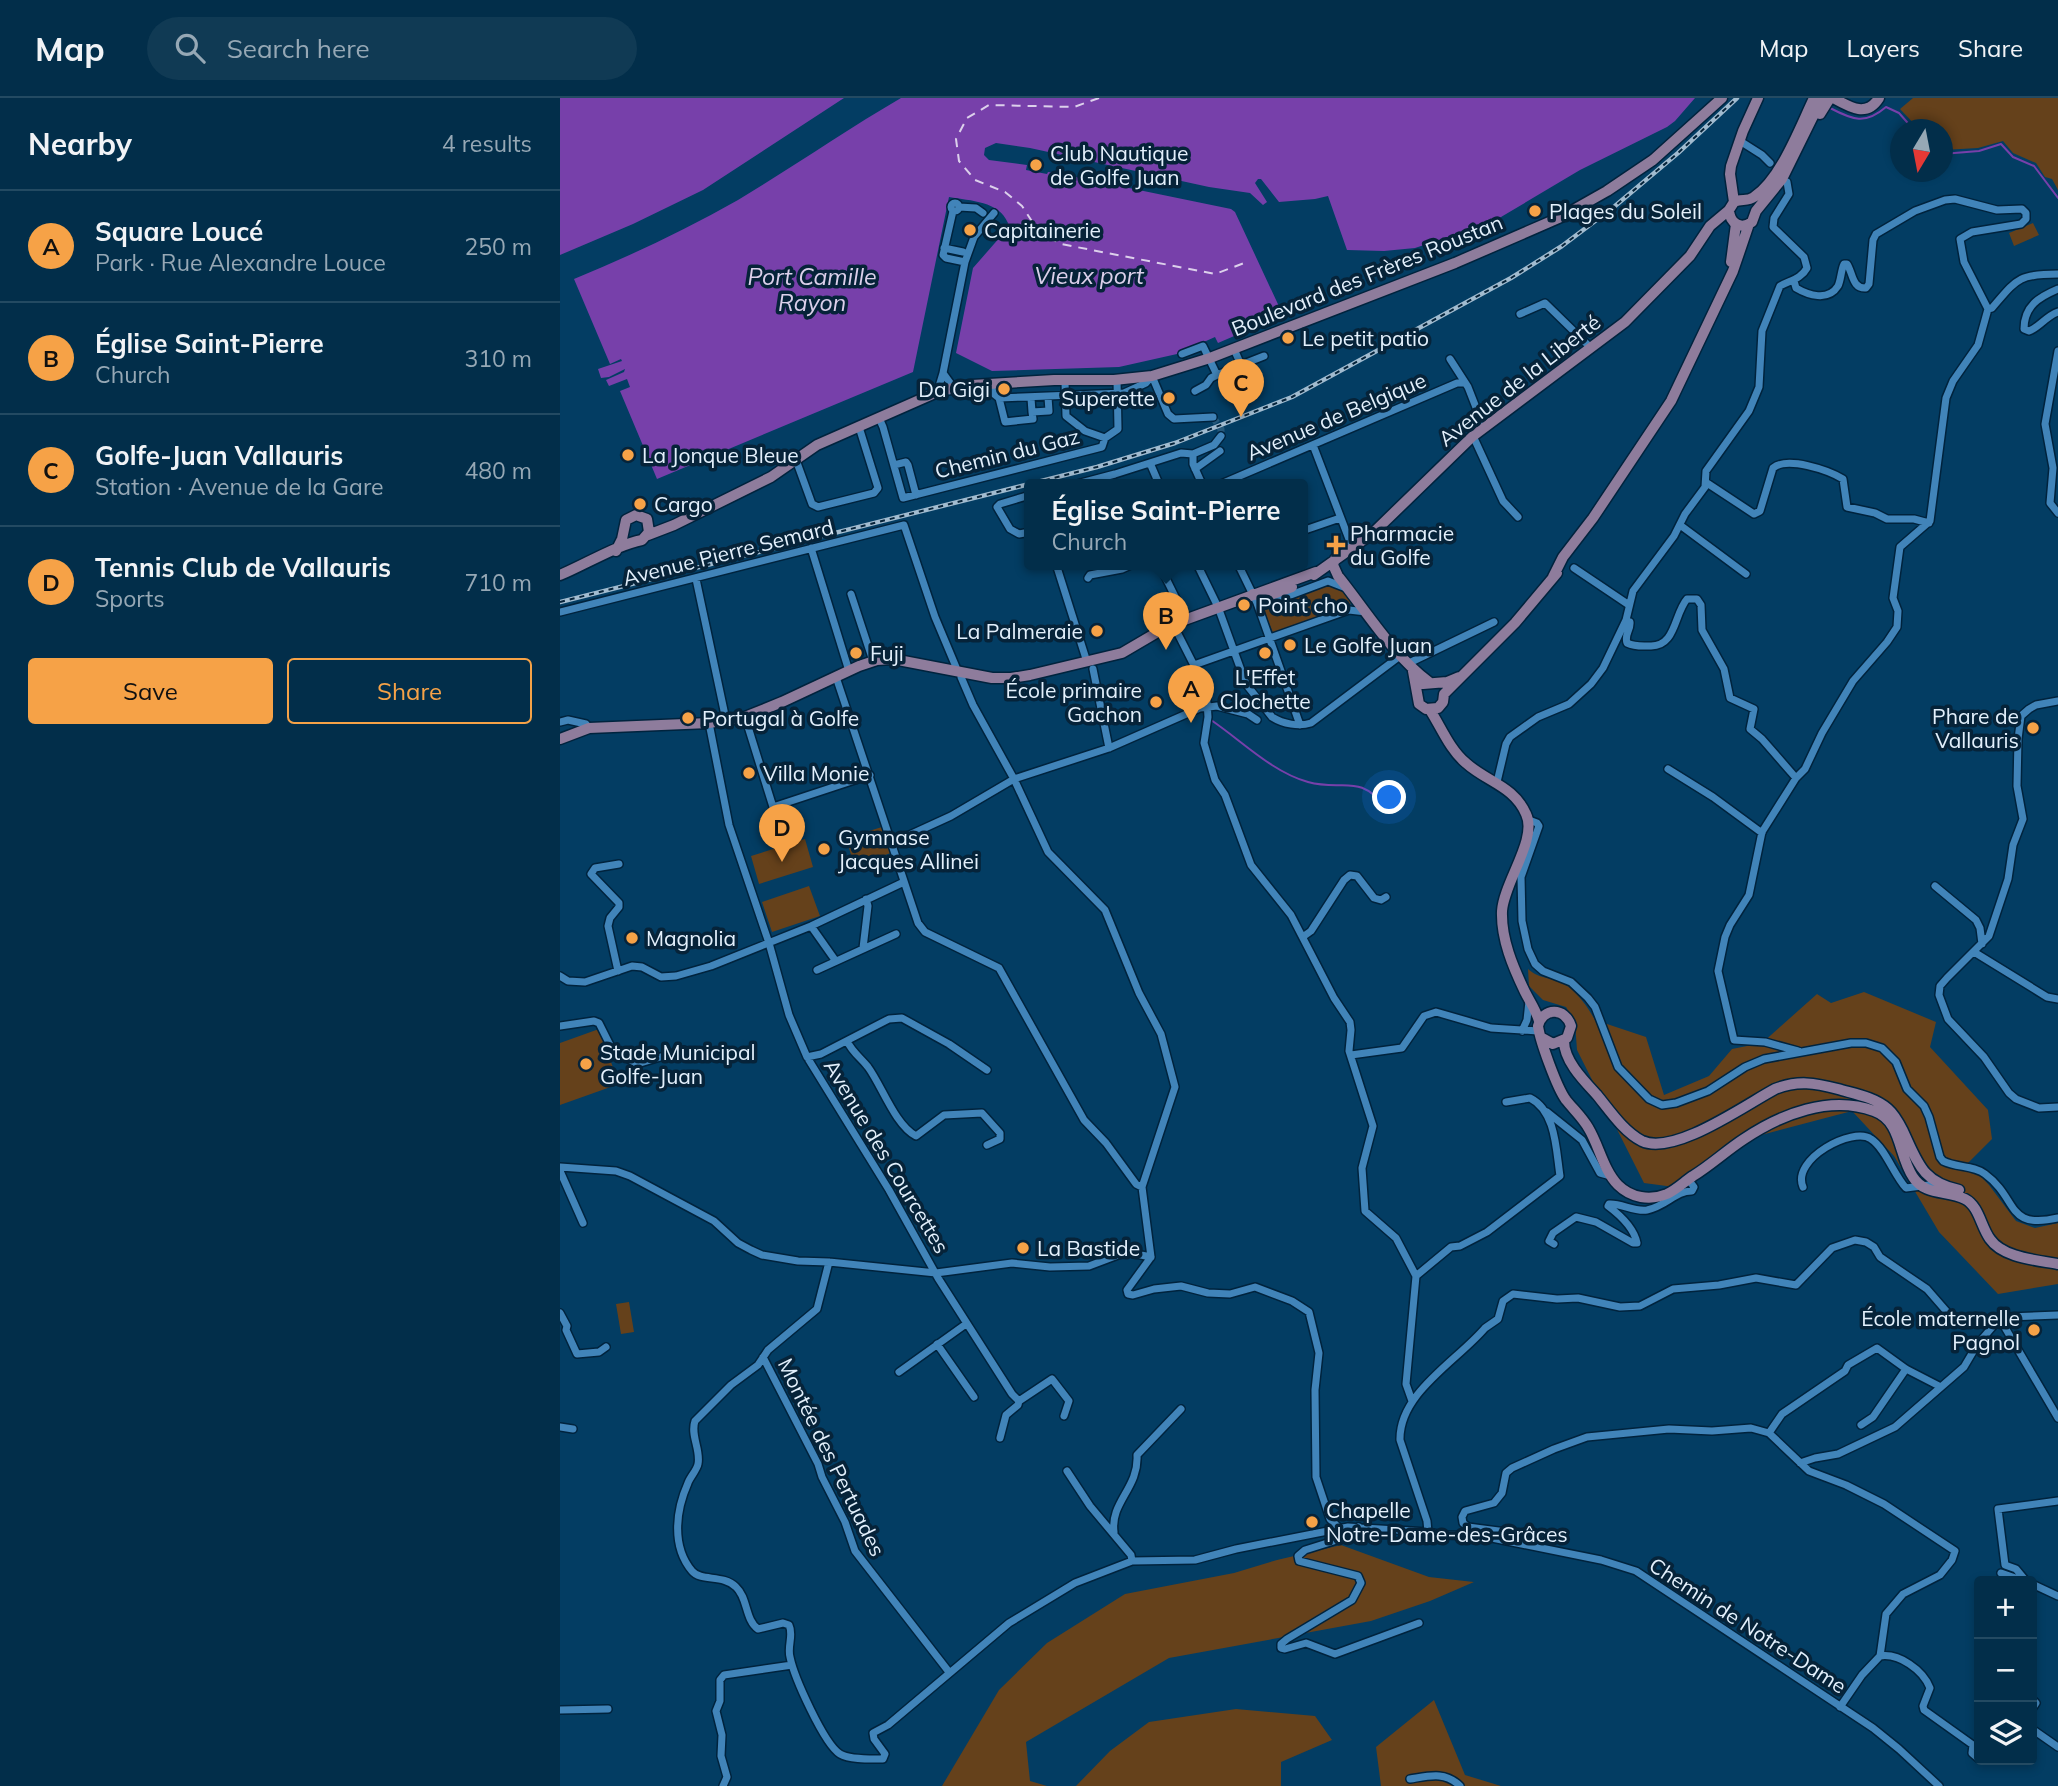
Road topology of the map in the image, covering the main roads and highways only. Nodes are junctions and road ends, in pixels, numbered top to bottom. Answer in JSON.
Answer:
{"nodes":[{"id":1,"x":1722,"y":98,"type":"edge"},
{"id":2,"x":1758,"y":98,"type":"edge"},
{"id":3,"x":1814,"y":98,"type":"edge"},
{"id":4,"x":1822,"y":98,"type":"edge"},
{"id":5,"x":1879,"y":98,"type":"edge"},
{"id":6,"x":1833,"y":99,"type":"edge"},
{"id":7,"x":1789,"y":165,"type":"junction"},
{"id":8,"x":1749,"y":200,"type":"junction"},
{"id":9,"x":1756,"y":211,"type":"junction"},
{"id":10,"x":1732,"y":214,"type":"junction"},
{"id":11,"x":1749,"y":225,"type":"junction"},
{"id":12,"x":1726,"y":282,"type":"junction"},
{"id":13,"x":989,"y":384,"type":"junction"},
{"id":14,"x":945,"y":388,"type":"junction"},
{"id":15,"x":623,"y":530,"type":"junction"},
{"id":16,"x":649,"y":531,"type":"junction"},
{"id":17,"x":634,"y":541,"type":"junction"},
{"id":18,"x":616,"y":551,"type":"junction"},
{"id":19,"x":1335,"y":559,"type":"junction"},
{"id":20,"x":1319,"y":570,"type":"junction"},
{"id":21,"x":560,"y":575,"type":"edge"},
{"id":22,"x":1338,"y":576,"type":"junction"},
{"id":23,"x":1407,"y":664,"type":"junction"},
{"id":24,"x":1461,"y":676,"type":"junction"},
{"id":25,"x":1431,"y":682,"type":"junction"},
{"id":26,"x":1418,"y":690,"type":"junction"},
{"id":27,"x":1444,"y":694,"type":"junction"},
{"id":28,"x":1434,"y":709,"type":"junction"},
{"id":29,"x":560,"y":739,"type":"edge"},
{"id":30,"x":1541,"y":1026,"type":"junction"},
{"id":31,"x":1564,"y":1041,"type":"junction"},
{"id":32,"x":2058,"y":1258,"type":"edge"},
{"id":33,"x":2058,"y":1264,"type":"edge"}],
"edges":[{"from":1,"to":13,"type":"main road","name":"Boulevard des Frères Roustan"},
{"from":2,"to":10,"type":"main road"},
{"from":3,"to":8,"type":"main road"},
{"from":4,"to":7,"type":"main road"},
{"from":5,"to":6,"type":"main road"},
{"from":6,"to":7,"type":"main road"},
{"from":7,"to":9,"type":"main road"},
{"from":8,"to":9,"type":"main road"},
{"from":8,"to":10,"type":"main road"},
{"from":9,"to":11,"type":"main road"},
{"from":10,"to":11,"type":"main road"},
{"from":10,"to":12,"type":"main road"},
{"from":10,"to":19,"type":"main road","name":"Avenue de la Liberté"},
{"from":11,"to":12,"type":"main road"},
{"from":12,"to":24,"type":"main road"},
{"from":13,"to":14,"type":"main road","name":"Boulevard des Frères Roustan"},
{"from":13,"to":14,"type":"main road","name":"Boulevard des Frères Roustan"},
{"from":14,"to":16,"type":"main road","name":"Boulevard des Frères Roustan"},
{"from":15,"to":16,"type":"main road"},
{"from":15,"to":17,"type":"main road"},
{"from":15,"to":18,"type":"main road"},
{"from":16,"to":17,"type":"main road"},
{"from":17,"to":18,"type":"main road"},
{"from":18,"to":21,"type":"main road"},
{"from":19,"to":20,"type":"main road","name":"Avenue de la Liberté"},
{"from":19,"to":22,"type":"main road"},
{"from":20,"to":22,"type":"main road"},
{"from":20,"to":29,"type":"main road","name":"Avenue de la Liberté"},
{"from":22,"to":23,"type":"main road"},
{"from":23,"to":25,"type":"main road"},
{"from":23,"to":26,"type":"main road"},
{"from":24,"to":25,"type":"main road"},
{"from":24,"to":27,"type":"main road"},
{"from":25,"to":26,"type":"main road"},
{"from":25,"to":27,"type":"main road"},
{"from":26,"to":28,"type":"main road"},
{"from":27,"to":28,"type":"main road"},
{"from":28,"to":30,"type":"main road"},
{"from":30,"to":31,"type":"main road"},
{"from":30,"to":31,"type":"main road"},
{"from":30,"to":33,"type":"main road"},
{"from":31,"to":32,"type":"main road"}]}
